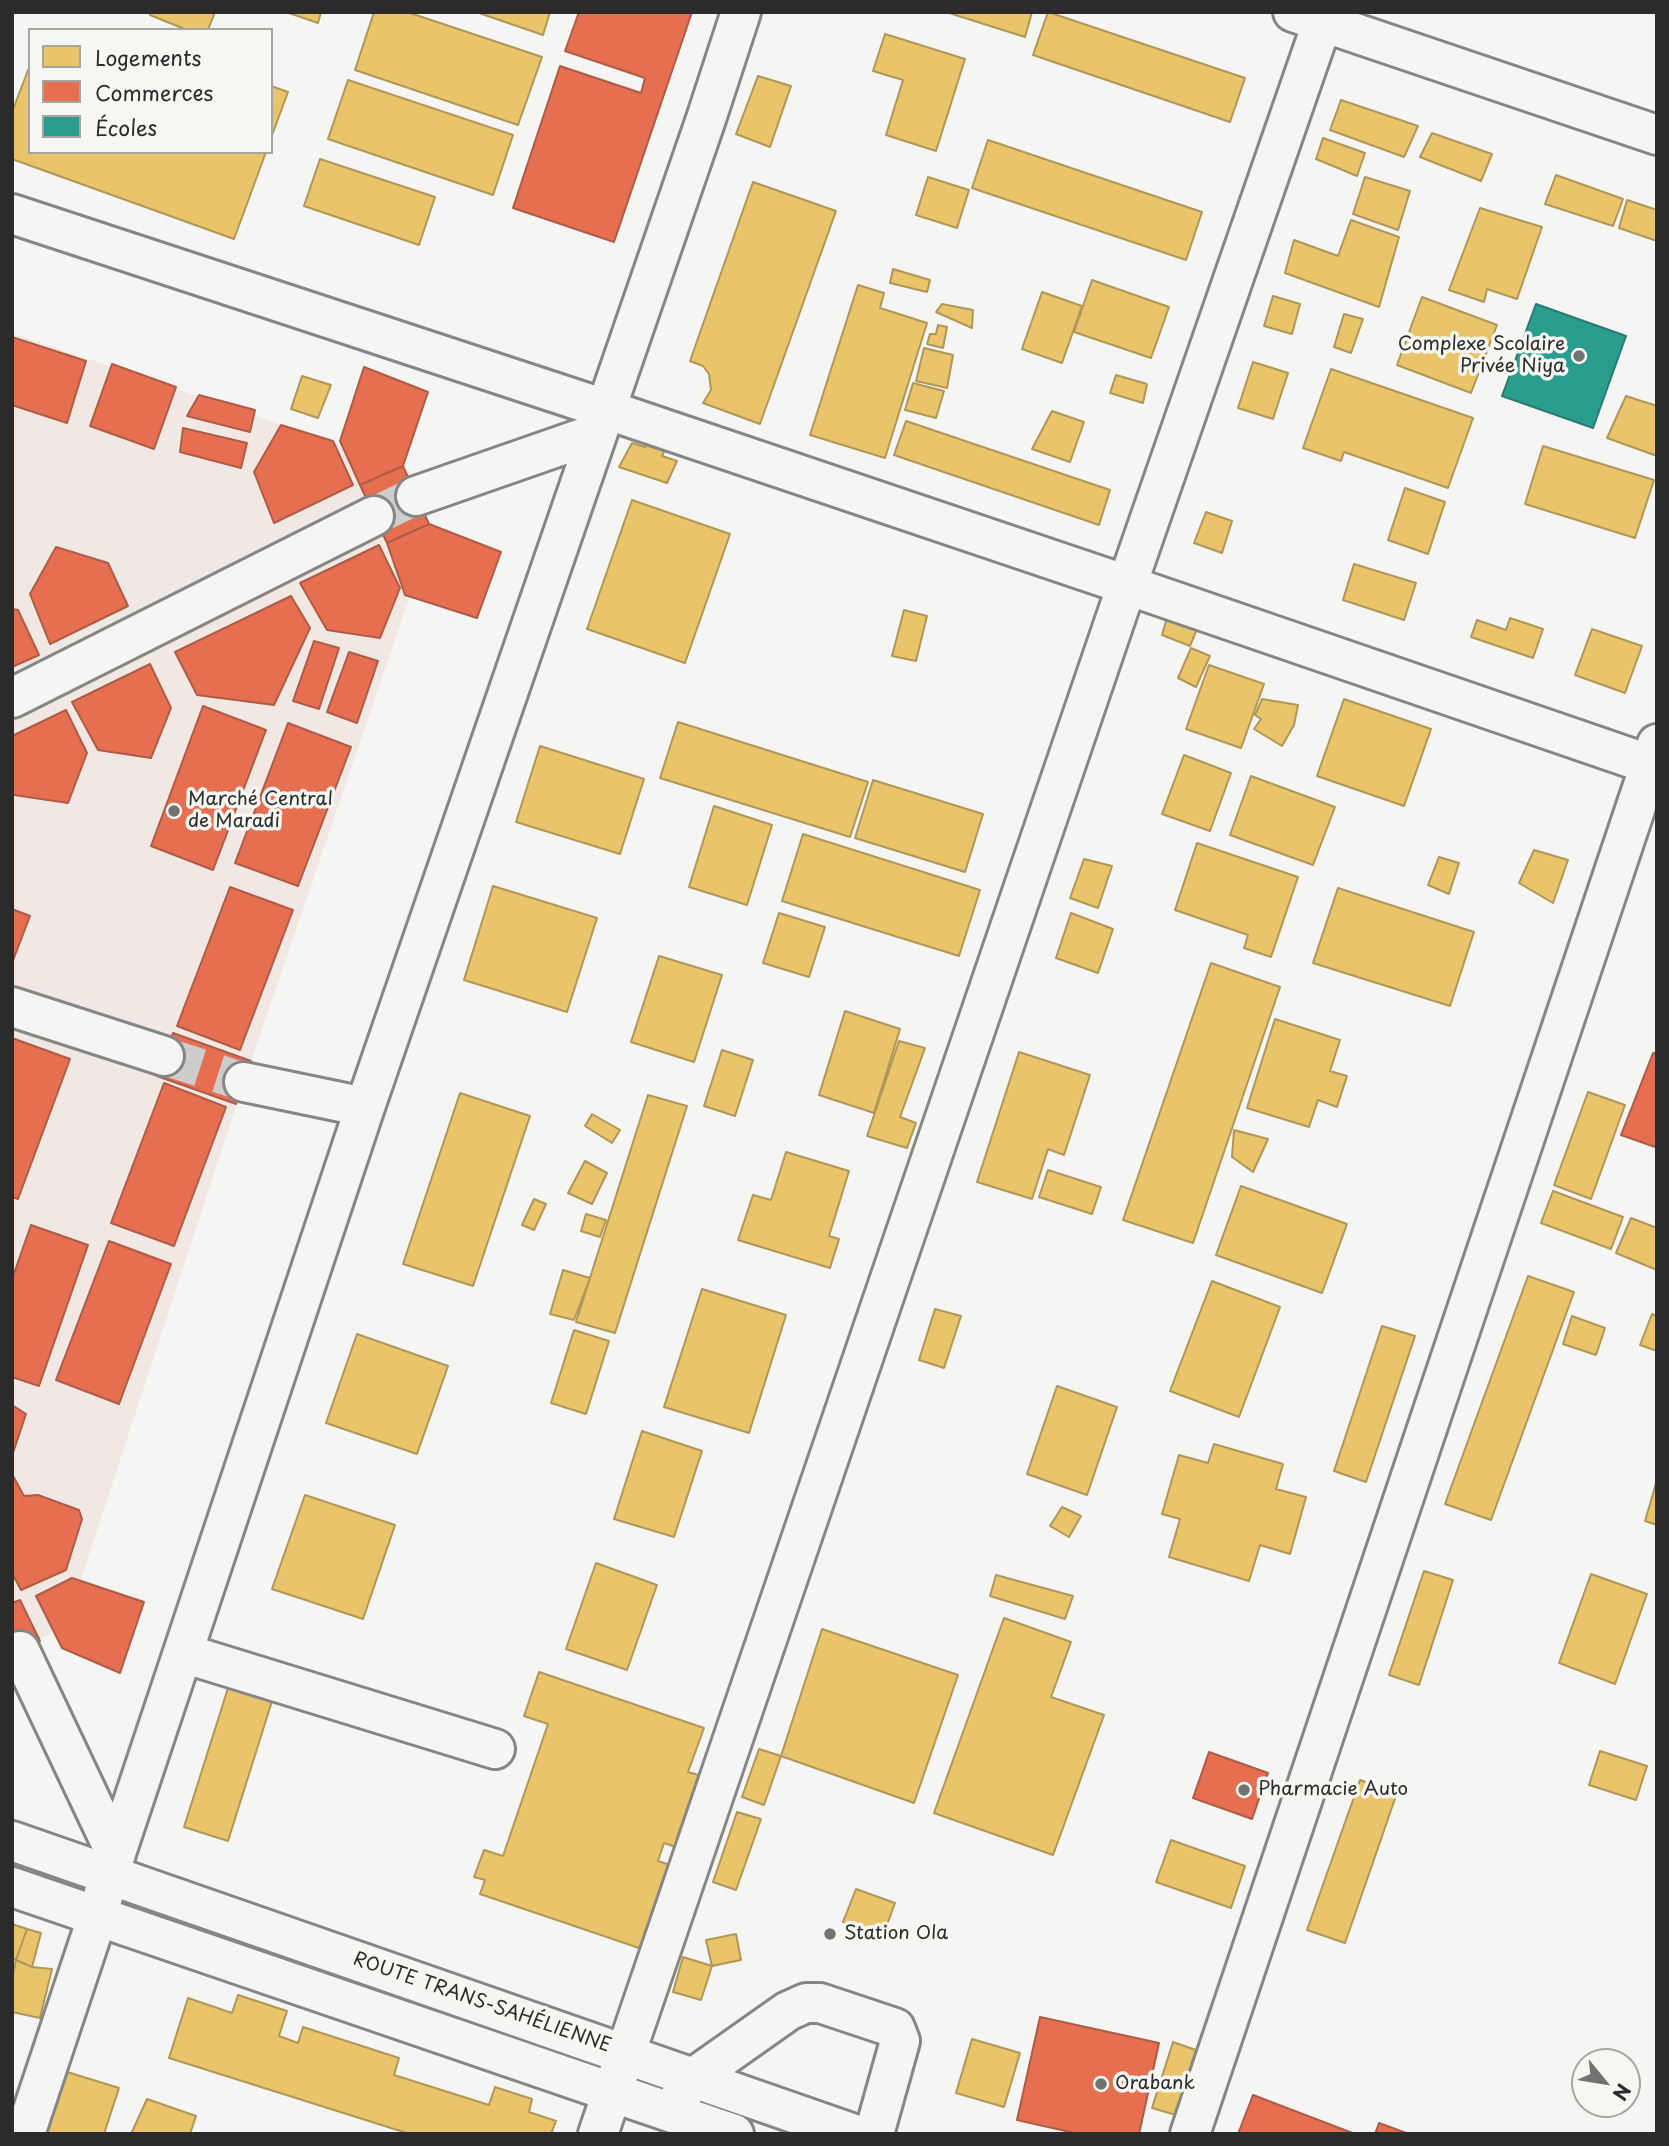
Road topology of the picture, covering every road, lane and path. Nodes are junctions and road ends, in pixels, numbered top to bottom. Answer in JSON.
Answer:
{"nodes":[{"id":1,"x":741,"y":12,"type":"edge"},
{"id":2,"x":1314,"y":16,"type":"edge"},
{"id":3,"x":1657,"y":135,"type":"edge"},
{"id":4,"x":12,"y":214,"type":"edge"},
{"id":5,"x":601,"y":421,"type":"junction"},
{"id":6,"x":416,"y":496,"type":"tunnel mouth"},
{"id":7,"x":374,"y":516,"type":"tunnel mouth"},
{"id":8,"x":1127,"y":585,"type":"junction"},
{"id":9,"x":12,"y":698,"type":"edge"},
{"id":10,"x":1654,"y":759,"type":"edge"},
{"id":11,"x":12,"y":1007,"type":"edge"},
{"id":12,"x":164,"y":1056,"type":"tunnel mouth"},
{"id":13,"x":244,"y":1082,"type":"tunnel mouth"},
{"id":14,"x":365,"y":1107,"type":"junction"},
{"id":15,"x":20,"y":1651,"type":"dead end"},
{"id":16,"x":183,"y":1653,"type":"junction"},
{"id":17,"x":495,"y":1749,"type":"dead end"},
{"id":18,"x":12,"y":1841,"type":"edge"},
{"id":19,"x":112,"y":1864,"type":"junction"},
{"id":20,"x":12,"y":1887,"type":"edge"},
{"id":21,"x":98,"y":1914,"type":"junction"},
{"id":22,"x":626,"y":2053,"type":"junction"},
{"id":23,"x":692,"y":2078,"type":"junction"},
{"id":24,"x":613,"y":2091,"type":"junction"},
{"id":25,"x":671,"y":2112,"type":"junction"},
{"id":26,"x":25,"y":2134,"type":"edge"},
{"id":27,"x":598,"y":2134,"type":"edge"},
{"id":28,"x":734,"y":2134,"type":"edge"},
{"id":29,"x":854,"y":2134,"type":"edge"},
{"id":30,"x":874,"y":2134,"type":"edge"},
{"id":31,"x":1190,"y":2134,"type":"edge"}],
"edges":[{"from":1,"to":5,"type":"main road"},
{"from":2,"to":3,"type":"main road"},
{"from":2,"to":8,"type":"main road"},
{"from":4,"to":5,"type":"main road"},
{"from":5,"to":6,"type":"main road"},
{"from":5,"to":8,"type":"main road"},
{"from":5,"to":14,"type":"main road"},
{"from":7,"to":9,"type":"main road"},
{"from":8,"to":10,"type":"main road"},
{"from":8,"to":22,"type":"main road"},
{"from":10,"to":31,"type":"main road"},
{"from":11,"to":12,"type":"main road"},
{"from":13,"to":14,"type":"main road"},
{"from":14,"to":16,"type":"main road"},
{"from":15,"to":19,"type":"main road"},
{"from":16,"to":17,"type":"main road"},
{"from":16,"to":19,"type":"main road"},
{"from":18,"to":19,"type":"main road","name":"ROUTE TRANS-SAHÉLIENNE"},
{"from":19,"to":21,"type":"main road"},
{"from":19,"to":22,"type":"main road","name":"ROUTE TRANS-SAHÉLIENNE"},
{"from":20,"to":21,"type":"main road"},
{"from":21,"to":24,"type":"main road"},
{"from":21,"to":26,"type":"main road"},
{"from":22,"to":23,"type":"main road","name":"ROUTE TRANS-SAHÉLIENNE"},
{"from":22,"to":24,"type":"main road"},
{"from":23,"to":25,"type":"main road"},
{"from":23,"to":29,"type":"main road","name":"ROUTE TRANS-SAHÉLIENNE"},
{"from":23,"to":30,"type":"main road"},
{"from":24,"to":25,"type":"main road"},
{"from":24,"to":27,"type":"main road"},
{"from":25,"to":28,"type":"main road"}]}
